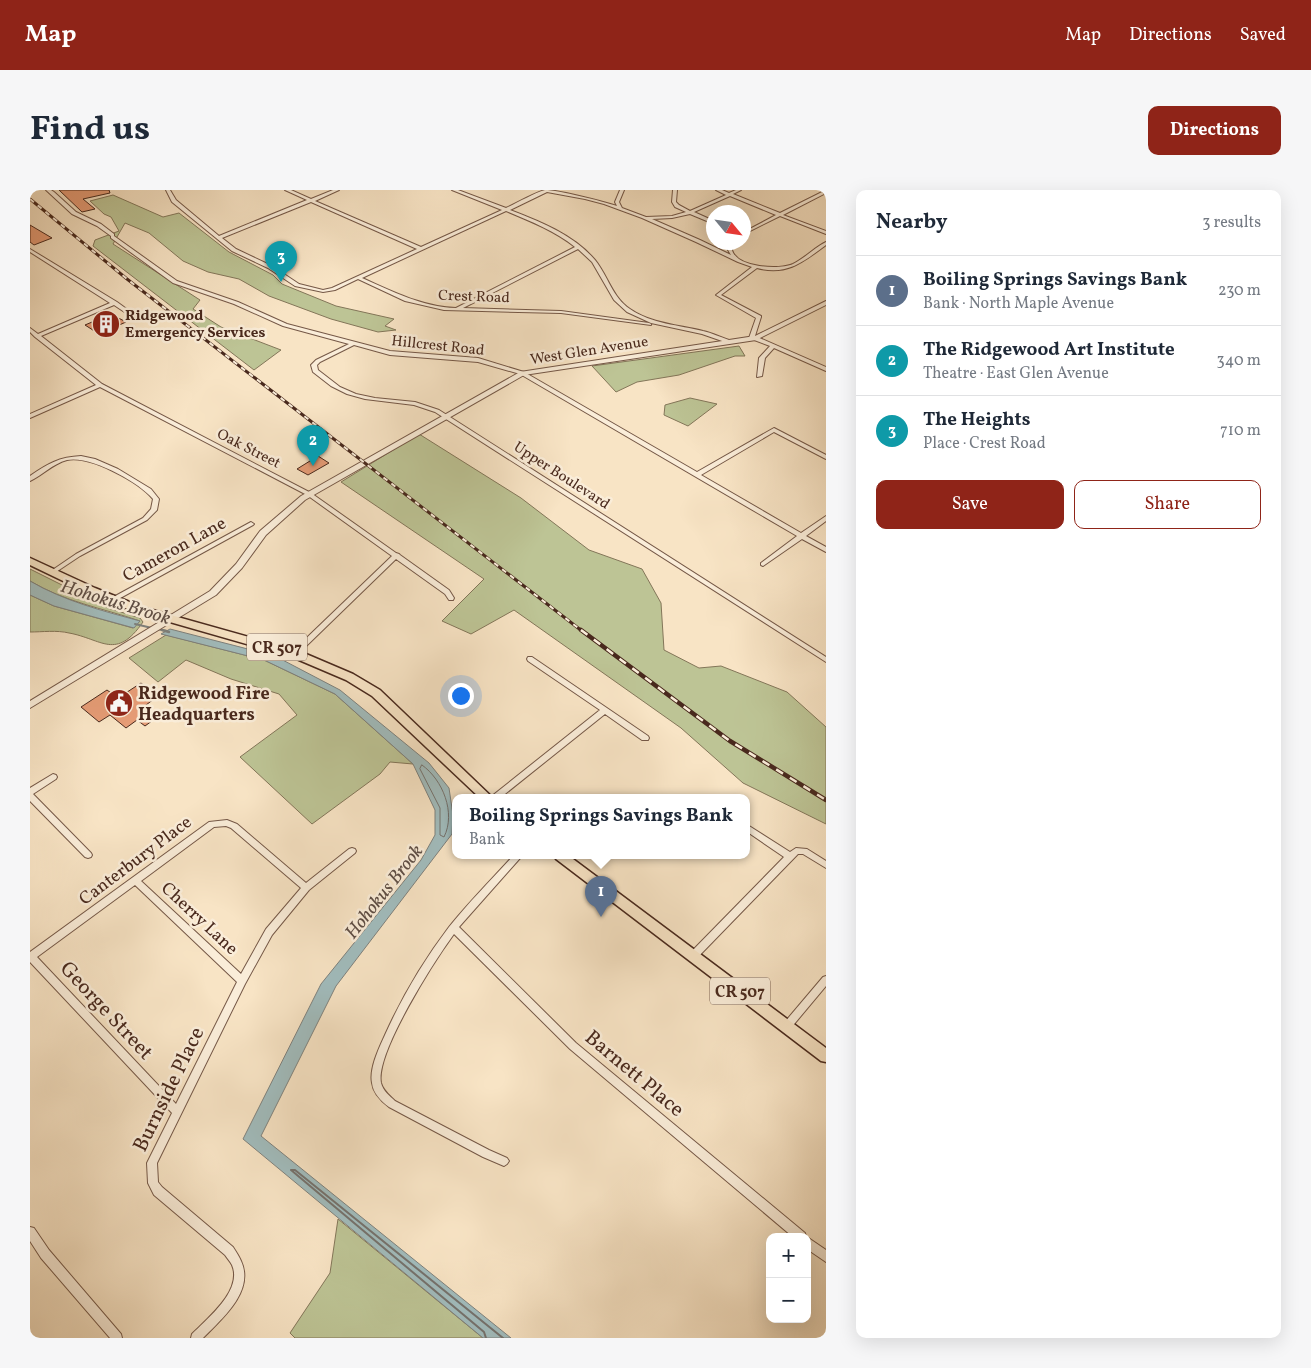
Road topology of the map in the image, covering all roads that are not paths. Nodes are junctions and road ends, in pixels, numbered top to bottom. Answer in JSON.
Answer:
{"nodes":[{"id":1,"x":48,"y":190,"type":"edge"},
{"id":2,"x":168,"y":190,"type":"edge"},
{"id":3,"x":287,"y":190,"type":"edge"},
{"id":4,"x":337,"y":190,"type":"edge"},
{"id":5,"x":454,"y":190,"type":"edge"},
{"id":6,"x":547,"y":190,"type":"edge"},
{"id":7,"x":622,"y":190,"type":"edge"},
{"id":8,"x":676,"y":190,"type":"edge"},
{"id":9,"x":718,"y":190,"type":"edge"},
{"id":10,"x":739,"y":190,"type":"edge"},
{"id":11,"x":826,"y":191,"type":"edge"},
{"id":12,"x":729,"y":195,"type":"junction"},
{"id":13,"x":312,"y":201,"type":"junction"},
{"id":14,"x":621,"y":210,"type":"junction"},
{"id":15,"x":506,"y":211,"type":"junction"},
{"id":16,"x":691,"y":213,"type":"junction"},
{"id":17,"x":780,"y":215,"type":"junction"},
{"id":18,"x":639,"y":217,"type":"junction"},
{"id":19,"x":706,"y":220,"type":"edge"},
{"id":20,"x":751,"y":230,"type":"edge"},
{"id":21,"x":826,"y":233,"type":"edge"},
{"id":22,"x":218,"y":238,"type":"junction"},
{"id":23,"x":826,"y":244,"type":"edge"},
{"id":24,"x":579,"y":247,"type":"junction"},
{"id":25,"x":422,"y":249,"type":"junction"},
{"id":26,"x":30,"y":250,"type":"edge"},
{"id":27,"x":730,"y":250,"type":"edge"},
{"id":28,"x":737,"y":259,"type":"junction"},
{"id":29,"x":755,"y":267,"type":"junction"},
{"id":30,"x":359,"y":278,"type":"junction"},
{"id":31,"x":115,"y":303,"type":"junction"},
{"id":32,"x":826,"y":303,"type":"edge"},
{"id":33,"x":453,"y":310,"type":"junction"},
{"id":34,"x":137,"y":318,"type":"dead end"},
{"id":35,"x":670,"y":327,"type":"junction"},
{"id":36,"x":30,"y":330,"type":"edge"},
{"id":37,"x":36,"y":336,"type":"junction"},
{"id":38,"x":753,"y":338,"type":"junction"},
{"id":39,"x":727,"y":341,"type":"junction"},
{"id":40,"x":352,"y":344,"type":"junction"},
{"id":41,"x":773,"y":346,"type":"junction"},
{"id":42,"x":826,"y":369,"type":"edge"},
{"id":43,"x":522,"y":373,"type":"junction"},
{"id":44,"x":759,"y":376,"type":"dead end"},
{"id":45,"x":100,"y":385,"type":"junction"},
{"id":46,"x":30,"y":416,"type":"edge"},
{"id":47,"x":446,"y":416,"type":"junction"},
{"id":48,"x":826,"y":457,"type":"edge"},
{"id":49,"x":370,"y":459,"type":"joint"},
{"id":50,"x":697,"y":475,"type":"junction"},
{"id":51,"x":30,"y":479,"type":"edge"},
{"id":52,"x":309,"y":494,"type":"junction"},
{"id":53,"x":826,"y":518,"type":"edge"},
{"id":54,"x":252,"y":524,"type":"dead end"},
{"id":55,"x":801,"y":535,"type":"junction"},
{"id":56,"x":826,"y":550,"type":"edge"},
{"id":57,"x":397,"y":555,"type":"junction"},
{"id":58,"x":30,"y":561,"type":"edge"},
{"id":59,"x":763,"y":564,"type":"dead end"},
{"id":60,"x":53,"y":572,"type":"junction"},
{"id":61,"x":450,"y":598,"type":"dead end"},
{"id":62,"x":111,"y":600,"type":"junction"},
{"id":63,"x":166,"y":622,"type":"junction"},
{"id":64,"x":138,"y":639,"type":"joint"},
{"id":65,"x":296,"y":652,"type":"junction"},
{"id":66,"x":530,"y":659,"type":"dead end"},
{"id":67,"x":826,"y":660,"type":"edge"},
{"id":68,"x":30,"y":706,"type":"edge"},
{"id":69,"x":604,"y":710,"type":"junction"},
{"id":70,"x":645,"y":738,"type":"dead end"},
{"id":71,"x":53,"y":777,"type":"dead end"},
{"id":72,"x":30,"y":794,"type":"edge"},
{"id":73,"x":484,"y":794,"type":"edge"},
{"id":74,"x":500,"y":794,"type":"edge"},
{"id":75,"x":750,"y":830,"type":"edge"},
{"id":76,"x":352,"y":851,"type":"dead end"},
{"id":77,"x":88,"y":855,"type":"dead end"},
{"id":78,"x":790,"y":857,"type":"junction"},
{"id":79,"x":515,"y":859,"type":"edge"},
{"id":80,"x":564,"y":859,"type":"edge"},
{"id":81,"x":826,"y":865,"type":"edge"},
{"id":82,"x":135,"y":880,"type":"junction"},
{"id":83,"x":306,"y":888,"type":"junction"},
{"id":84,"x":454,"y":928,"type":"junction"},
{"id":85,"x":694,"y":955,"type":"junction"},
{"id":86,"x":31,"y":957,"type":"edge"},
{"id":87,"x":242,"y":980,"type":"junction"},
{"id":88,"x":826,"y":980,"type":"edge"},
{"id":89,"x":787,"y":1026,"type":"junction"},
{"id":90,"x":826,"y":1056,"type":"edge"},
{"id":91,"x":176,"y":1112,"type":"junction"},
{"id":92,"x":504,"y":1161,"type":"dead end"},
{"id":93,"x":30,"y":1232,"type":"edge"},
{"id":94,"x":797,"y":1233,"type":"edge"},
{"id":95,"x":811,"y":1245,"type":"edge"},
{"id":96,"x":826,"y":1257,"type":"edge"},
{"id":97,"x":117,"y":1338,"type":"edge"},
{"id":98,"x":196,"y":1338,"type":"edge"}],
"edges":[{"from":1,"to":40,"type":"street","name":"Hillcrest Road"},
{"from":2,"to":22,"type":"street"},
{"from":3,"to":13,"type":"street"},
{"from":4,"to":13,"type":"street"},
{"from":5,"to":15,"type":"street"},
{"from":6,"to":14,"type":"street"},
{"from":6,"to":15,"type":"street"},
{"from":7,"to":14,"type":"street"},
{"from":8,"to":16,"type":"street"},
{"from":9,"to":12,"type":"street"},
{"from":10,"to":12,"type":"street"},
{"from":11,"to":17,"type":"street"},
{"from":12,"to":16,"type":"street"},
{"from":12,"to":17,"type":"street"},
{"from":13,"to":22,"type":"street"},
{"from":13,"to":25,"type":"street"},
{"from":14,"to":18,"type":"street"},
{"from":15,"to":24,"type":"street"},
{"from":15,"to":25,"type":"street"},
{"from":16,"to":18,"type":"street"},
{"from":16,"to":19,"type":"street"},
{"from":17,"to":20,"type":"street"},
{"from":17,"to":21,"type":"street"},
{"from":18,"to":28,"type":"street"},
{"from":22,"to":30,"type":"street"},
{"from":23,"to":29,"type":"street"},
{"from":24,"to":33,"type":"street"},
{"from":24,"to":35,"type":"street"},
{"from":25,"to":30,"type":"street"},
{"from":26,"to":31,"type":"street"},
{"from":27,"to":28,"type":"street"},
{"from":28,"to":29,"type":"street"},
{"from":29,"to":38,"type":"street"},
{"from":30,"to":33,"type":"street","name":"Crest Road"},
{"from":31,"to":34,"type":"street"},
{"from":31,"to":37,"type":"street"},
{"from":32,"to":38,"type":"street","name":"West Glen Avenue"},
{"from":33,"to":35,"type":"street","name":"Crest Road"},
{"from":35,"to":39,"type":"street"},
{"from":36,"to":37,"type":"street","name":"Oak Street"},
{"from":37,"to":45,"type":"street","name":"Oak Street"},
{"from":38,"to":39,"type":"street","name":"West Glen Avenue"},
{"from":38,"to":41,"type":"street"},
{"from":39,"to":43,"type":"street","name":"West Glen Avenue"},
{"from":40,"to":43,"type":"street","name":"Hillcrest Road"},
{"from":40,"to":47,"type":"street","name":"Upper Boulevard"},
{"from":41,"to":42,"type":"street"},
{"from":41,"to":44,"type":"street"},
{"from":43,"to":47,"type":"street","name":"West Glen Avenue"},
{"from":43,"to":50,"type":"street","name":"Hillcrest Road"},
{"from":45,"to":46,"type":"street"},
{"from":45,"to":52,"type":"street","name":"Oak Street"},
{"from":47,"to":49,"type":"street","name":"West Glen Avenue"},
{"from":47,"to":67,"type":"street","name":"Upper Boulevard"},
{"from":48,"to":50,"type":"street"},
{"from":49,"to":52,"type":"street"},
{"from":50,"to":55,"type":"street","name":"Hillcrest Road"},
{"from":51,"to":60,"type":"street"},
{"from":52,"to":57,"type":"street","name":"Oak Street"},
{"from":52,"to":63,"type":"street"},
{"from":53,"to":55,"type":"street"},
{"from":54,"to":62,"type":"street","name":"Cameron Lane"},
{"from":55,"to":56,"type":"street","name":"Hillcrest Road"},
{"from":55,"to":59,"type":"street"},
{"from":57,"to":61,"type":"street","name":"Oak Street"},
{"from":57,"to":65,"type":"street"},
{"from":58,"to":60,"type":"main road","number":"CR 507"},
{"from":60,"to":62,"type":"main road","number":"CR 507"},
{"from":62,"to":63,"type":"main road","number":"CR 507"},
{"from":63,"to":64,"type":"street"},
{"from":63,"to":65,"type":"main road","number":"CR 507"},
{"from":64,"to":68,"type":"street"},
{"from":65,"to":73,"type":"main road","number":"CR 507"},
{"from":66,"to":69,"type":"street"},
{"from":69,"to":70,"type":"street"},
{"from":69,"to":74,"type":"street"},
{"from":71,"to":72,"type":"street"},
{"from":72,"to":77,"type":"street"},
{"from":75,"to":78,"type":"street"},
{"from":76,"to":83,"type":"street","name":"Burnside Place"},
{"from":78,"to":81,"type":"street"},
{"from":78,"to":85,"type":"street"},
{"from":79,"to":84,"type":"street"},
{"from":80,"to":85,"type":"main road","number":"CR 507"},
{"from":82,"to":83,"type":"street","name":"Canterbury Place"},
{"from":82,"to":86,"type":"street","name":"Canterbury Place"},
{"from":82,"to":87,"type":"street","name":"Cherry Lane"},
{"from":83,"to":87,"type":"street","name":"Burnside Place"},
{"from":84,"to":92,"type":"street"},
{"from":84,"to":94,"type":"street","name":"Barnett Place"},
{"from":85,"to":89,"type":"main road","number":"CR 507"},
{"from":86,"to":91,"type":"street","name":"George Street"},
{"from":87,"to":91,"type":"street","name":"Burnside Place"},
{"from":88,"to":89,"type":"street"},
{"from":89,"to":90,"type":"main road","number":"CR 507"},
{"from":91,"to":98,"type":"street","name":"Burnside Place"},
{"from":93,"to":97,"type":"street"},
{"from":95,"to":96,"type":"street"}]}
